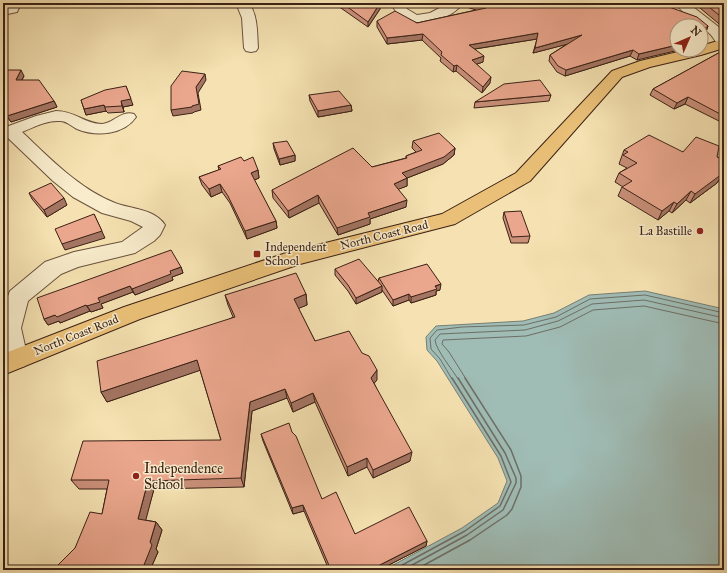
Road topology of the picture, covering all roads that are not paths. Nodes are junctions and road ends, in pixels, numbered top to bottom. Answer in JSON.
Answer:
{"nodes":[{"id":1,"x":15,"y":3,"type":"edge"},
{"id":2,"x":242,"y":3,"type":"edge"},
{"id":3,"x":397,"y":3,"type":"edge"},
{"id":4,"x":457,"y":3,"type":"edge"},
{"id":5,"x":682,"y":3,"type":"edge"},
{"id":6,"x":3,"y":11,"type":"edge"},
{"id":7,"x":724,"y":43,"type":"edge"},
{"id":8,"x":251,"y":48,"type":"dead end"},
{"id":9,"x":128,"y":117,"type":"dead end"},
{"id":10,"x":6,"y":132,"type":"edge"},
{"id":11,"x":10,"y":362,"type":"edge"}],
"edges":[{"from":1,"to":6,"type":"street"},
{"from":2,"to":8,"type":"street"},
{"from":3,"to":4,"type":"street"},
{"from":5,"to":7,"type":"street"},
{"from":7,"to":11,"type":"main road","name":"North Coast Road"},
{"from":9,"to":10,"type":"street"},
{"from":10,"to":11,"type":"street"}]}
